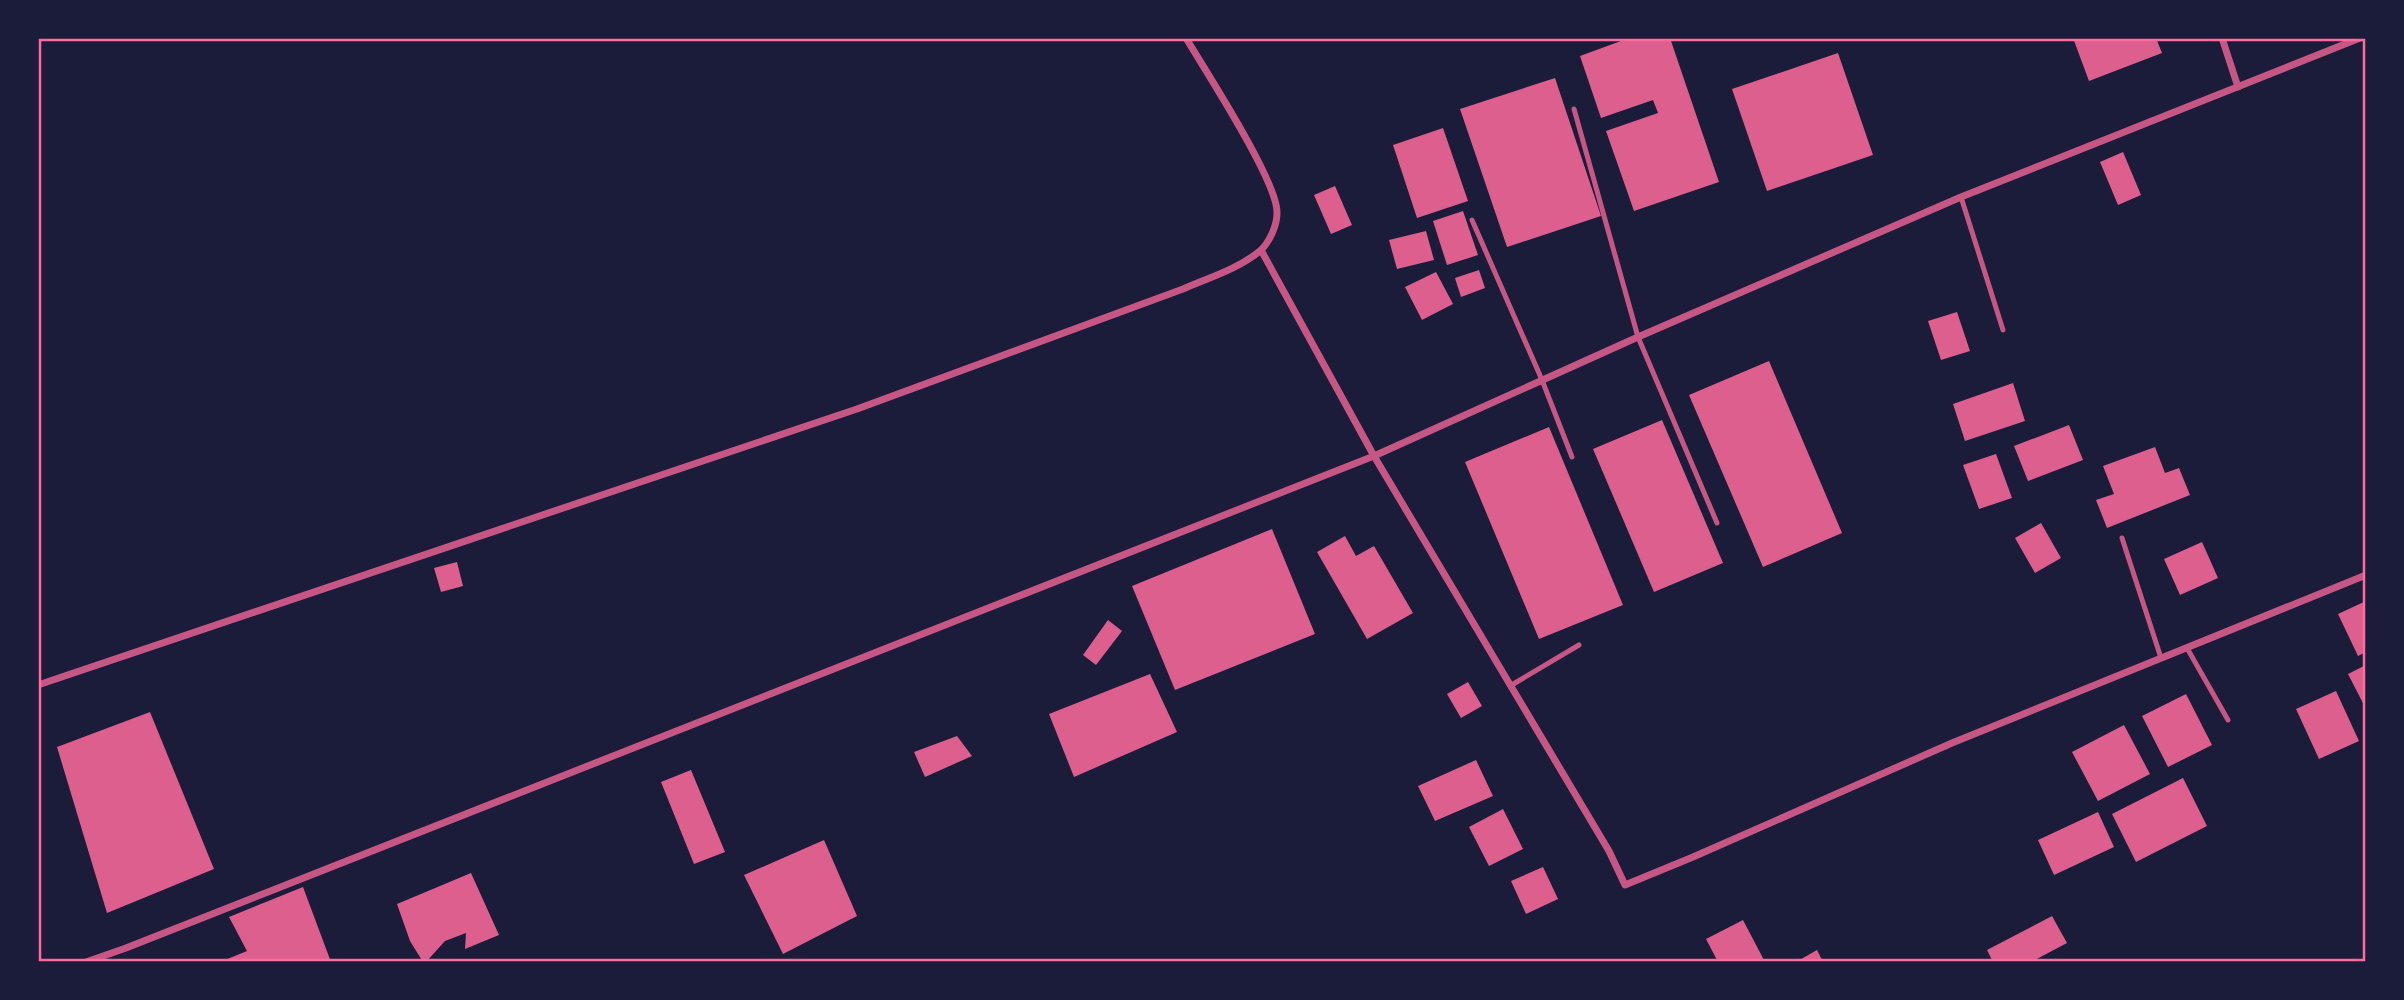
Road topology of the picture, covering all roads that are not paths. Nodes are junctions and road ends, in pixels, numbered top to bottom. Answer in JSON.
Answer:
{"nodes":[{"id":1,"x":1186,"y":38,"type":"edge"},
{"id":2,"x":2221,"y":38,"type":"edge"},
{"id":3,"x":2360,"y":38,"type":"edge"},
{"id":4,"x":2238,"y":87,"type":"junction"},
{"id":5,"x":1574,"y":109,"type":"dead end"},
{"id":6,"x":1961,"y":197,"type":"junction"},
{"id":7,"x":1472,"y":220,"type":"dead end"},
{"id":8,"x":1261,"y":250,"type":"junction"},
{"id":9,"x":2003,"y":330,"type":"dead end"},
{"id":10,"x":1638,"y":337,"type":"junction"},
{"id":11,"x":1542,"y":380,"type":"junction"},
{"id":12,"x":1374,"y":456,"type":"junction"},
{"id":13,"x":1572,"y":457,"type":"dead end"},
{"id":14,"x":1717,"y":523,"type":"dead end"},
{"id":15,"x":2122,"y":538,"type":"dead end"},
{"id":16,"x":2365,"y":575,"type":"edge"},
{"id":17,"x":1579,"y":645,"type":"dead end"},
{"id":18,"x":2187,"y":648,"type":"junction"},
{"id":19,"x":2161,"y":658,"type":"junction"},
{"id":20,"x":38,"y":685,"type":"edge"},
{"id":21,"x":1510,"y":686,"type":"junction"},
{"id":22,"x":2228,"y":720,"type":"dead end"},
{"id":23,"x":86,"y":961,"type":"edge"}],
"edges":[{"from":1,"to":8,"type":"street"},
{"from":2,"to":4,"type":"street"},
{"from":3,"to":4,"type":"street"},
{"from":4,"to":6,"type":"street"},
{"from":5,"to":10,"type":"lane"},
{"from":6,"to":9,"type":"lane"},
{"from":6,"to":10,"type":"street"},
{"from":7,"to":11,"type":"lane"},
{"from":8,"to":12,"type":"street"},
{"from":8,"to":20,"type":"street"},
{"from":10,"to":11,"type":"street"},
{"from":10,"to":14,"type":"lane"},
{"from":11,"to":12,"type":"street"},
{"from":11,"to":13,"type":"lane"},
{"from":12,"to":21,"type":"street"},
{"from":12,"to":23,"type":"street"},
{"from":15,"to":19,"type":"lane"},
{"from":16,"to":18,"type":"street"},
{"from":17,"to":21,"type":"lane"},
{"from":18,"to":19,"type":"street"},
{"from":18,"to":22,"type":"lane"},
{"from":19,"to":21,"type":"street"}]}
